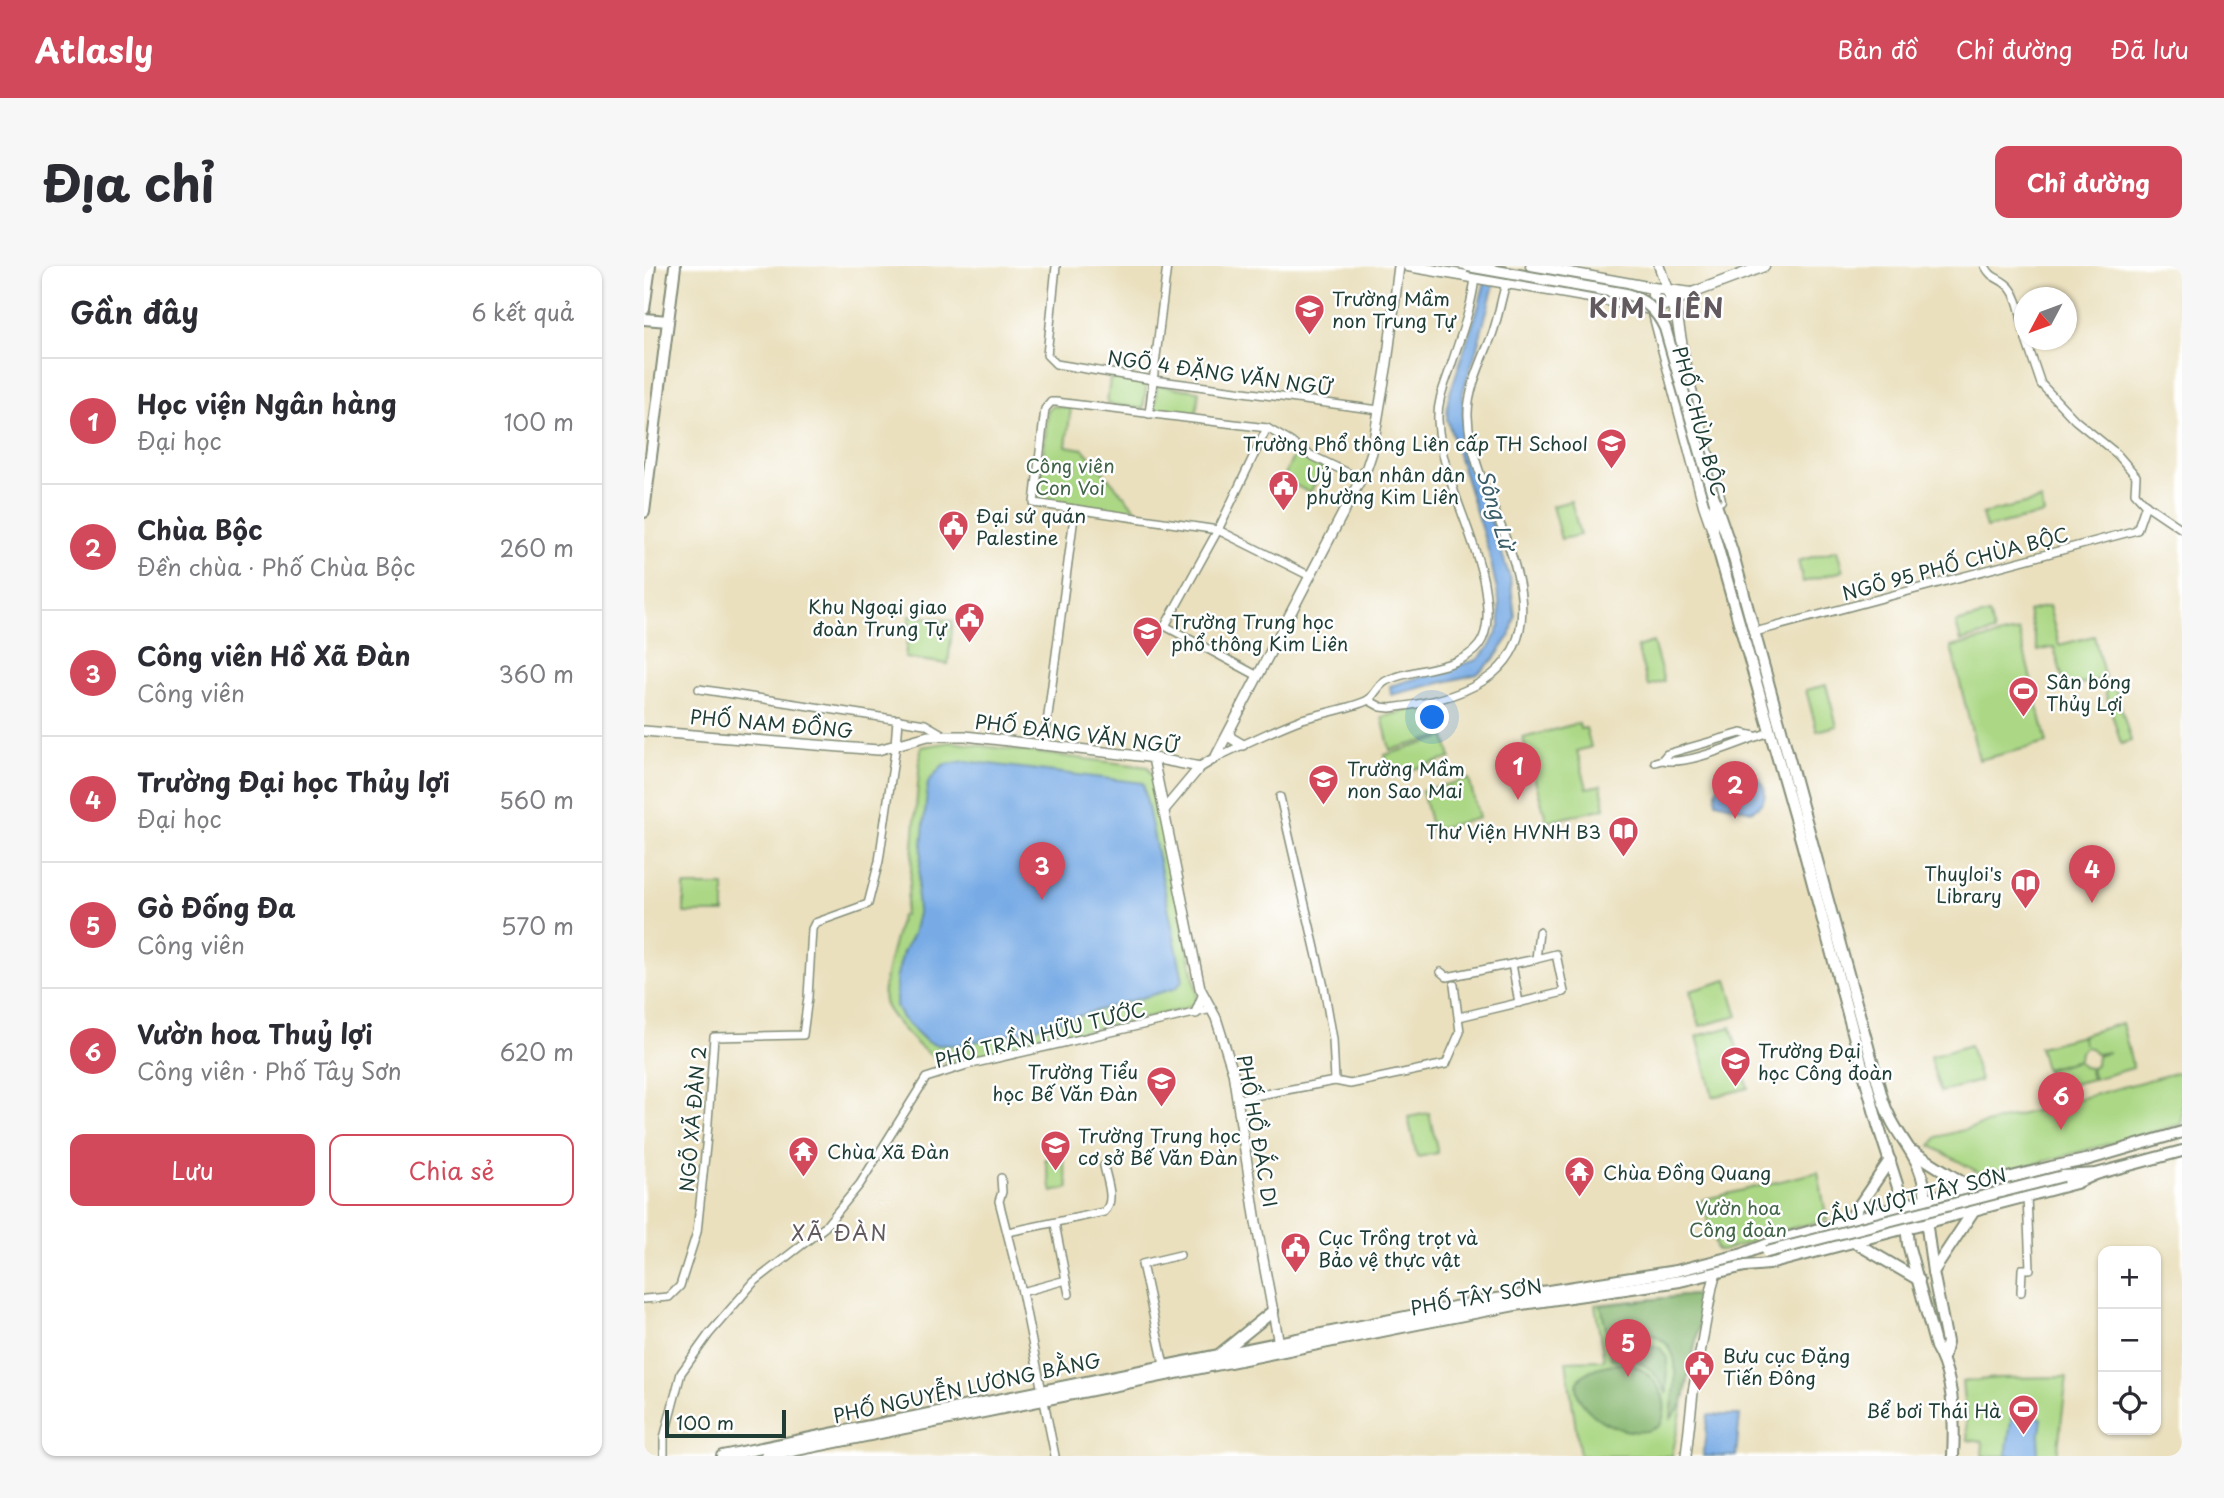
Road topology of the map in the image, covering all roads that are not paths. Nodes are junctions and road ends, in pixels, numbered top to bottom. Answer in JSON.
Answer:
{"nodes":[{"id":1,"x":650,"y":266,"type":"edge"},
{"id":2,"x":675,"y":266,"type":"edge"},
{"id":3,"x":1056,"y":266,"type":"edge"},
{"id":4,"x":1167,"y":266,"type":"edge"},
{"id":5,"x":1399,"y":266,"type":"edge"},
{"id":6,"x":1408,"y":266,"type":"edge"},
{"id":7,"x":1468,"y":266,"type":"edge"},
{"id":8,"x":1531,"y":266,"type":"edge"},
{"id":9,"x":1764,"y":266,"type":"edge"},
{"id":10,"x":1985,"y":266,"type":"edge"},
{"id":11,"x":1659,"y":269,"type":"edge"},
{"id":12,"x":1475,"y":277,"type":"junction"},
{"id":13,"x":1596,"y":277,"type":"junction"},
{"id":14,"x":1506,"y":283,"type":"junction"},
{"id":15,"x":1653,"y":288,"type":"junction"},
{"id":16,"x":1668,"y":290,"type":"junction"},
{"id":17,"x":1692,"y":293,"type":"junction"},
{"id":18,"x":2014,"y":293,"type":"edge"},
{"id":19,"x":1594,"y":297,"type":"junction"},
{"id":20,"x":1672,"y":302,"type":"junction"},
{"id":21,"x":644,"y":309,"type":"edge"},
{"id":22,"x":1653,"y":310,"type":"junction"},
{"id":23,"x":644,"y":319,"type":"edge"},
{"id":24,"x":668,"y":321,"type":"junction"},
{"id":25,"x":1681,"y":348,"type":"junction"},
{"id":26,"x":2029,"y":350,"type":"edge"},
{"id":27,"x":1663,"y":353,"type":"junction"},
{"id":28,"x":1153,"y":380,"type":"junction"},
{"id":29,"x":1378,"y":410,"type":"junction"},
{"id":30,"x":1149,"y":414,"type":"junction"},
{"id":31,"x":1267,"y":428,"type":"junction"},
{"id":32,"x":1362,"y":479,"type":"junction"},
{"id":33,"x":1715,"y":502,"type":"junction"},
{"id":34,"x":2146,"y":504,"type":"junction"},
{"id":35,"x":1075,"y":509,"type":"junction"},
{"id":36,"x":644,"y":512,"type":"edge"},
{"id":37,"x":1726,"y":527,"type":"junction"},
{"id":38,"x":2182,"y":529,"type":"edge"},
{"id":39,"x":1218,"y":530,"type":"junction"},
{"id":40,"x":1713,"y":531,"type":"junction"},
{"id":41,"x":1311,"y":576,"type":"junction"},
{"id":42,"x":1755,"y":632,"type":"junction"},
{"id":43,"x":1258,"y":676,"type":"junction"},
{"id":44,"x":699,"y":689,"type":"dead end"},
{"id":45,"x":1368,"y":700,"type":"junction"},
{"id":46,"x":898,"y":720,"type":"junction"},
{"id":47,"x":644,"y":731,"type":"edge"},
{"id":48,"x":1775,"y":731,"type":"junction"},
{"id":49,"x":1229,"y":733,"type":"junction"},
{"id":50,"x":945,"y":736,"type":"junction"},
{"id":51,"x":1756,"y":736,"type":"junction"},
{"id":52,"x":896,"y":745,"type":"junction"},
{"id":53,"x":1243,"y":745,"type":"junction"},
{"id":54,"x":1044,"y":746,"type":"junction"},
{"id":55,"x":1695,"y":746,"type":"junction"},
{"id":56,"x":1698,"y":755,"type":"junction"},
{"id":57,"x":1153,"y":758,"type":"junction"},
{"id":58,"x":1215,"y":758,"type":"junction"},
{"id":59,"x":1200,"y":767,"type":"junction"},
{"id":60,"x":1280,"y":797,"type":"dead end"},
{"id":61,"x":1164,"y":810,"type":"junction"},
{"id":62,"x":1539,"y":932,"type":"dead end"},
{"id":63,"x":1536,"y":958,"type":"junction"},
{"id":64,"x":1512,"y":964,"type":"junction"},
{"id":65,"x":1460,"y":965,"type":"dead end"},
{"id":66,"x":1441,"y":972,"type":"dead end"},
{"id":67,"x":1458,"y":975,"type":"junction"},
{"id":68,"x":1454,"y":985,"type":"dead end"},
{"id":69,"x":1203,"y":996,"type":"junction"},
{"id":70,"x":1519,"y":1003,"type":"junction"},
{"id":71,"x":1212,"y":1009,"type":"junction"},
{"id":72,"x":1196,"y":1013,"type":"junction"},
{"id":73,"x":1459,"y":1017,"type":"junction"},
{"id":74,"x":1335,"y":1081,"type":"junction"},
{"id":75,"x":1238,"y":1099,"type":"junction"},
{"id":76,"x":2182,"y":1132,"type":"edge"},
{"id":77,"x":1912,"y":1151,"type":"junction"},
{"id":78,"x":2182,"y":1151,"type":"edge"},
{"id":79,"x":1890,"y":1160,"type":"junction"},
{"id":80,"x":2086,"y":1160,"type":"junction"},
{"id":81,"x":1104,"y":1166,"type":"dead end"},
{"id":82,"x":2096,"y":1174,"type":"junction"},
{"id":83,"x":2063,"y":1176,"type":"junction"},
{"id":84,"x":1001,"y":1178,"type":"dead end"},
{"id":85,"x":1971,"y":1188,"type":"junction"},
{"id":86,"x":1954,"y":1192,"type":"junction"},
{"id":87,"x":2027,"y":1196,"type":"junction"},
{"id":88,"x":1926,"y":1199,"type":"junction"},
{"id":89,"x":1904,"y":1206,"type":"junction"},
{"id":90,"x":1974,"y":1210,"type":"junction"},
{"id":91,"x":1960,"y":1214,"type":"junction"},
{"id":92,"x":1871,"y":1215,"type":"junction"},
{"id":93,"x":1848,"y":1222,"type":"junction"},
{"id":94,"x":1055,"y":1224,"type":"junction"},
{"id":95,"x":1926,"y":1224,"type":"junction"},
{"id":96,"x":1906,"y":1230,"type":"junction"},
{"id":97,"x":1008,"y":1232,"type":"junction"},
{"id":98,"x":1872,"y":1238,"type":"junction"},
{"id":99,"x":1854,"y":1242,"type":"junction"},
{"id":100,"x":1767,"y":1252,"type":"joint"},
{"id":101,"x":1180,"y":1255,"type":"dead end"},
{"id":102,"x":1744,"y":1260,"type":"junction"},
{"id":103,"x":1933,"y":1272,"type":"junction"},
{"id":104,"x":1716,"y":1273,"type":"junction"},
{"id":105,"x":1066,"y":1280,"type":"junction"},
{"id":106,"x":1919,"y":1280,"type":"junction"},
{"id":107,"x":1622,"y":1285,"type":"junction"},
{"id":108,"x":1022,"y":1292,"type":"junction"},
{"id":109,"x":2021,"y":1292,"type":"dead end"},
{"id":110,"x":1069,"y":1294,"type":"dead end"},
{"id":111,"x":644,"y":1299,"type":"edge"},
{"id":112,"x":1273,"y":1311,"type":"junction"},
{"id":113,"x":1280,"y":1347,"type":"junction"},
{"id":114,"x":1219,"y":1354,"type":"junction"},
{"id":115,"x":1943,"y":1358,"type":"junction"},
{"id":116,"x":1164,"y":1365,"type":"junction"},
{"id":117,"x":1213,"y":1365,"type":"joint"},
{"id":118,"x":1042,"y":1395,"type":"junction"},
{"id":119,"x":749,"y":1453,"type":"edge"},
{"id":120,"x":664,"y":1456,"type":"edge"},
{"id":121,"x":722,"y":1456,"type":"edge"},
{"id":122,"x":766,"y":1456,"type":"edge"},
{"id":123,"x":1055,"y":1456,"type":"edge"},
{"id":124,"x":1686,"y":1456,"type":"edge"},
{"id":125,"x":1953,"y":1456,"type":"edge"}],
"edges":[{"from":1,"to":21,"type":"main road"},
{"from":2,"to":24,"type":"main road"},
{"from":3,"to":28,"type":"street","name":"NGÕ 4 ĐẶNG VĂN NGỮ"},
{"from":4,"to":28,"type":"street"},
{"from":5,"to":29,"type":"street","name":"PHỐ ĐẶNG VĂN NGỮ"},
{"from":6,"to":12,"type":"main road"},
{"from":7,"to":33,"type":"main road","bridge":true},
{"from":8,"to":13,"type":"main road"},
{"from":9,"to":17,"type":"main road"},
{"from":10,"to":18,"type":"street"},
{"from":11,"to":15,"type":"street"},
{"from":11,"to":16,"type":"street"},
{"from":12,"to":14,"type":"main road"},
{"from":12,"to":45,"type":"street"},
{"from":13,"to":15,"type":"main road"},
{"from":13,"to":19,"type":"main road"},
{"from":14,"to":19,"type":"main road"},
{"from":14,"to":45,"type":"street"},
{"from":15,"to":16,"type":"main road"},
{"from":15,"to":22,"type":"main road","name":"PHỐ CHÙA BỘC"},
{"from":16,"to":17,"type":"main road"},
{"from":16,"to":20,"type":"main road","name":"PHỐ CHÙA BỘC"},
{"from":17,"to":20,"type":"main road"},
{"from":19,"to":22,"type":"main road"},
{"from":20,"to":22,"type":"main road"},
{"from":20,"to":25,"type":"main road","name":"PHỐ CHÙA BỘC"},
{"from":22,"to":27,"type":"main road","name":"PHỐ CHÙA BỘC"},
{"from":23,"to":24,"type":"main road"},
{"from":24,"to":36,"type":"main road"},
{"from":25,"to":27,"type":"main road"},
{"from":25,"to":37,"type":"main road","name":"PHỐ CHÙA BỘC"},
{"from":26,"to":34,"type":"street"},
{"from":27,"to":40,"type":"main road","name":"PHỐ CHÙA BỘC"},
{"from":28,"to":29,"type":"street","name":"NGÕ 4 ĐẶNG VĂN NGỮ"},
{"from":28,"to":30,"type":"street"},
{"from":29,"to":32,"type":"street","name":"PHỐ ĐẶNG VĂN NGỮ"},
{"from":30,"to":31,"type":"street"},
{"from":30,"to":35,"type":"street"},
{"from":31,"to":32,"type":"street"},
{"from":31,"to":39,"type":"street"},
{"from":32,"to":41,"type":"street","name":"PHỐ ĐẶNG VĂN NGỮ"},
{"from":33,"to":37,"type":"main road"},
{"from":33,"to":40,"type":"main road"},
{"from":34,"to":38,"type":"street"},
{"from":34,"to":42,"type":"street","name":"NGÕ 95 PHỐ CHÙA BỘC"},
{"from":35,"to":39,"type":"street"},
{"from":35,"to":54,"type":"street"},
{"from":37,"to":42,"type":"main road","name":"PHỐ CHÙA BỘC"},
{"from":39,"to":41,"type":"street"},
{"from":39,"to":43,"type":"street"},
{"from":40,"to":48,"type":"main road","name":"PHỐ CHÙA BỘC"},
{"from":41,"to":43,"type":"street","name":"PHỐ ĐẶNG VĂN NGỮ"},
{"from":42,"to":48,"type":"main road","name":"PHỐ CHÙA BỘC"},
{"from":43,"to":49,"type":"street","name":"PHỐ ĐẶNG VĂN NGỮ"},
{"from":44,"to":46,"type":"street","name":"PHỐ ĐẶNG VĂN NGỮ"},
{"from":45,"to":53,"type":"street"},
{"from":46,"to":50,"type":"street","name":"PHỐ ĐẶNG VĂN NGỮ"},
{"from":46,"to":52,"type":"street"},
{"from":47,"to":52,"type":"street","name":"PHỐ NAM ĐỒNG"},
{"from":48,"to":51,"type":"street"},
{"from":48,"to":77,"type":"main road","name":"PHỐ CHÙA BỘC"},
{"from":48,"to":79,"type":"main road","name":"PHỐ CHÙA BỘC"},
{"from":49,"to":53,"type":"street"},
{"from":49,"to":58,"type":"street","name":"PHỐ ĐẶNG VĂN NGỮ"},
{"from":50,"to":52,"type":"street","name":"PHỐ ĐẶNG VĂN NGỮ"},
{"from":50,"to":54,"type":"street","name":"PHỐ ĐẶNG VĂN NGỮ"},
{"from":51,"to":55,"type":"street"},
{"from":51,"to":56,"type":"street"},
{"from":52,"to":111,"type":"street","name":"NGÕ XÃ ĐÀN 2"},
{"from":53,"to":58,"type":"street"},
{"from":54,"to":57,"type":"street","name":"PHỐ ĐẶNG VĂN NGỮ"},
{"from":55,"to":56,"type":"street"},
{"from":55,"to":56,"type":"street"},
{"from":57,"to":59,"type":"street","name":"PHỐ ĐẶNG VĂN NGỮ"},
{"from":57,"to":61,"type":"street","name":"PHỐ HỒ ĐẮC DI"},
{"from":58,"to":59,"type":"street","name":"PHỐ ĐẶNG VĂN NGỮ"},
{"from":59,"to":61,"type":"street"},
{"from":60,"to":74,"type":"street"},
{"from":61,"to":69,"type":"street","name":"PHỐ HỒ ĐẮC DI"},
{"from":62,"to":63,"type":"street"},
{"from":63,"to":64,"type":"street"},
{"from":63,"to":70,"type":"street"},
{"from":64,"to":67,"type":"street"},
{"from":64,"to":70,"type":"street"},
{"from":65,"to":67,"type":"street"},
{"from":66,"to":67,"type":"street"},
{"from":68,"to":73,"type":"street"},
{"from":69,"to":71,"type":"street","name":"PHỐ HỒ ĐẮC DI"},
{"from":69,"to":72,"type":"street"},
{"from":70,"to":73,"type":"street"},
{"from":71,"to":72,"type":"street","name":"PHỐ TRẦN HỮU TƯỚC"},
{"from":71,"to":75,"type":"street","name":"PHỐ HỒ ĐẮC DI"},
{"from":72,"to":120,"type":"street","name":"PHỐ TRẦN HỮU TƯỚC"},
{"from":73,"to":74,"type":"street"},
{"from":74,"to":75,"type":"street"},
{"from":75,"to":112,"type":"street","name":"PHỐ HỒ ĐẮC DI"},
{"from":76,"to":80,"type":"main road","name":"PHỐ TÂY SƠN"},
{"from":77,"to":85,"type":"main road"},
{"from":77,"to":88,"type":"main road","name":"PHỐ CHÙA BỘC"},
{"from":78,"to":82,"type":"main road","name":"PHỐ TÂY SƠN"},
{"from":79,"to":89,"type":"main road","name":"PHỐ CHÙA BỘC"},
{"from":79,"to":93,"type":"main road"},
{"from":80,"to":83,"type":"main road","name":"PHỐ TÂY SƠN"},
{"from":80,"to":85,"type":"main road","name":"PHỐ TÂY SƠN"},
{"from":81,"to":94,"type":"street"},
{"from":82,"to":83,"type":"main road","name":"PHỐ TÂY SƠN"},
{"from":82,"to":87,"type":"main road","name":"PHỐ TÂY SƠN"},
{"from":83,"to":100,"type":"main road","name":"CẦU VƯỢT TÂY SƠN","bridge":true},
{"from":84,"to":97,"type":"street"},
{"from":85,"to":86,"type":"main road","name":"PHỐ TÂY SƠN"},
{"from":86,"to":88,"type":"main road","name":"PHỐ TÂY SƠN"},
{"from":86,"to":91,"type":"main road"},
{"from":87,"to":90,"type":"main road","name":"PHỐ TÂY SƠN"},
{"from":87,"to":109,"type":"street"},
{"from":88,"to":89,"type":"main road","name":"PHỐ TÂY SƠN"},
{"from":88,"to":95,"type":"main road","name":"PHỐ CHÙA BỘC"},
{"from":89,"to":92,"type":"main road","name":"PHỐ TÂY SƠN"},
{"from":89,"to":96,"type":"main road","name":"PHỐ CHÙA BỘC"},
{"from":90,"to":91,"type":"main road","name":"PHỐ TÂY SƠN"},
{"from":90,"to":103,"type":"main road"},
{"from":91,"to":95,"type":"main road","name":"PHỐ TÂY SƠN"},
{"from":92,"to":93,"type":"main road","name":"PHỐ TÂY SƠN"},
{"from":92,"to":98,"type":"main road"},
{"from":93,"to":102,"type":"main road","name":"PHỐ TÂY SƠN"},
{"from":94,"to":97,"type":"street"},
{"from":94,"to":105,"type":"street"},
{"from":95,"to":96,"type":"main road","name":"PHỐ TÂY SƠN"},
{"from":95,"to":103,"type":"main road","name":"PHỐ CHÙA BỘC"},
{"from":96,"to":98,"type":"main road","name":"PHỐ TÂY SƠN"},
{"from":96,"to":106,"type":"main road","name":"PHỐ CHÙA BỘC"},
{"from":97,"to":108,"type":"street"},
{"from":98,"to":99,"type":"main road","name":"PHỐ TÂY SƠN"},
{"from":99,"to":102,"type":"main road","name":"PHỐ TÂY SƠN"},
{"from":99,"to":106,"type":"main road"},
{"from":100,"to":102,"type":"main road","name":"PHỐ TÂY SƠN"},
{"from":101,"to":116,"type":"street"},
{"from":102,"to":104,"type":"main road","name":"PHỐ TÂY SƠN"},
{"from":102,"to":107,"type":"main road","name":"PHỐ TÂY SƠN"},
{"from":103,"to":115,"type":"main road","name":"PHỐ CHÙA BỘC"},
{"from":104,"to":107,"type":"main road","name":"PHỐ TÂY SƠN"},
{"from":104,"to":124,"type":"street"},
{"from":105,"to":108,"type":"street"},
{"from":105,"to":110,"type":"street"},
{"from":106,"to":115,"type":"main road","name":"PHỐ CHÙA BỘC"},
{"from":107,"to":113,"type":"main road","name":"PHỐ TÂY SƠN"},
{"from":108,"to":118,"type":"street"},
{"from":112,"to":113,"type":"street","name":"PHỐ HỒ ĐẮC DI"},
{"from":112,"to":114,"type":"main road"},
{"from":113,"to":114,"type":"main road","name":"PHỐ TÂY SƠN"},
{"from":113,"to":117,"type":"main road","name":"PHỐ TÂY SƠN"},
{"from":114,"to":116,"type":"main road","name":"PHỐ NGUYỄN LƯƠNG BẰNG"},
{"from":115,"to":125,"type":"main road"},
{"from":116,"to":118,"type":"main road","name":"PHỐ NGUYỄN LƯƠNG BẰNG"},
{"from":117,"to":118,"type":"main road","name":"PHỐ NGUYỄN LƯƠNG BẰNG"},
{"from":118,"to":119,"type":"main road","name":"PHỐ NGUYỄN LƯƠNG BẰNG"},
{"from":118,"to":122,"type":"main road","name":"PHỐ NGUYỄN LƯƠNG BẰNG"},
{"from":118,"to":123,"type":"street"},
{"from":119,"to":121,"type":"main road","name":"PHỐ NGUYỄN LƯƠNG BẰNG"}]}
